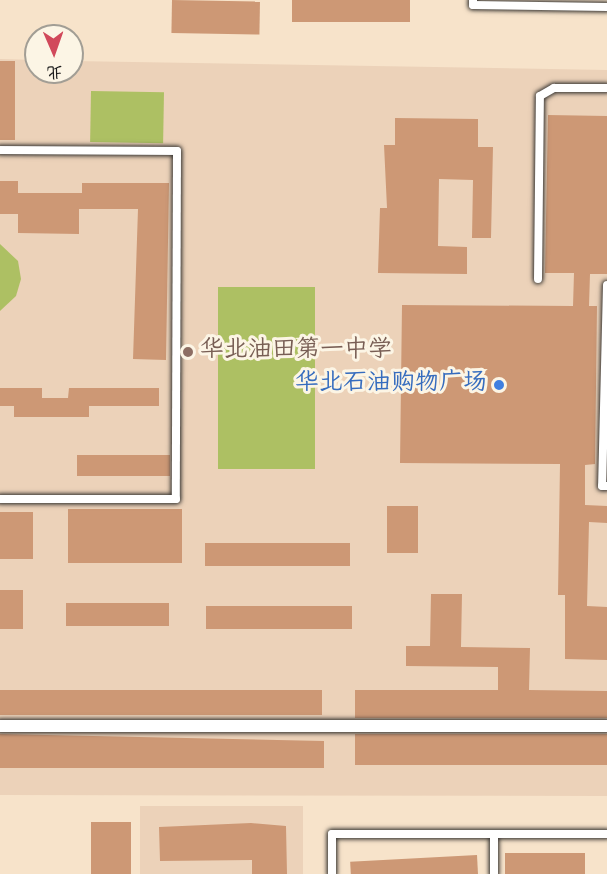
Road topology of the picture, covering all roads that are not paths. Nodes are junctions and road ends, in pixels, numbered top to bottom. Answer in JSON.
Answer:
{"nodes":[{"id":1,"x":473,"y":0,"type":"edge"},
{"id":2,"x":607,"y":7,"type":"edge"},
{"id":3,"x":607,"y":88,"type":"edge"},
{"id":4,"x":0,"y":150,"type":"edge"},
{"id":5,"x":537,"y":279,"type":"dead end"},
{"id":6,"x":607,"y":285,"type":"edge"},
{"id":7,"x":607,"y":486,"type":"edge"},
{"id":8,"x":0,"y":499,"type":"edge"},
{"id":9,"x":0,"y":726,"type":"edge"},
{"id":10,"x":607,"y":726,"type":"edge"},
{"id":11,"x":494,"y":834,"type":"junction"},
{"id":12,"x":607,"y":834,"type":"edge"},
{"id":13,"x":332,"y":874,"type":"edge"},
{"id":14,"x":494,"y":874,"type":"edge"}],
"edges":[{"from":1,"to":2,"type":"lane"},
{"from":3,"to":5,"type":"lane"},
{"from":4,"to":8,"type":"lane"},
{"from":6,"to":7,"type":"lane"},
{"from":9,"to":10,"type":"street"},
{"from":11,"to":12,"type":"lane"},
{"from":11,"to":13,"type":"lane"},
{"from":11,"to":14,"type":"lane"}]}
